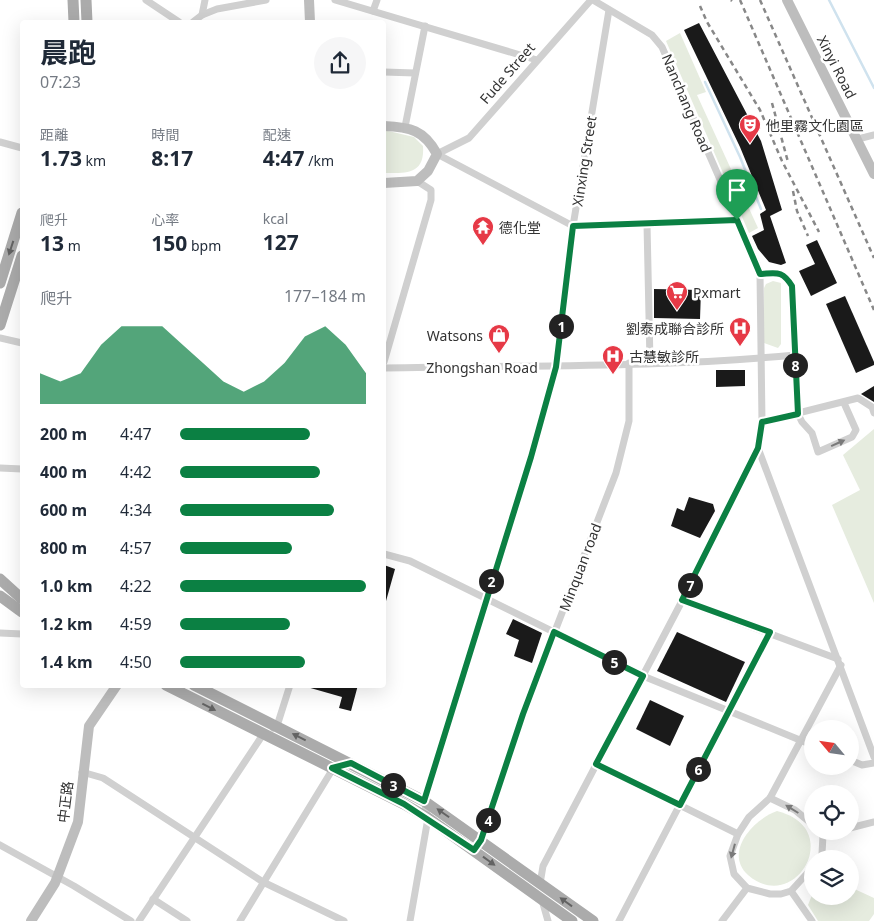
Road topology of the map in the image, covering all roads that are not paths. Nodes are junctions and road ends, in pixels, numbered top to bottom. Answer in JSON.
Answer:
{"nodes":[{"id":1,"x":73,"y":0,"type":"edge"},
{"id":2,"x":86,"y":0,"type":"edge"},
{"id":3,"x":146,"y":0,"type":"edge"},
{"id":4,"x":205,"y":0,"type":"edge"},
{"id":5,"x":266,"y":0,"type":"edge"},
{"id":6,"x":309,"y":0,"type":"edge"},
{"id":7,"x":335,"y":0,"type":"edge"},
{"id":8,"x":377,"y":0,"type":"edge"},
{"id":9,"x":592,"y":0,"type":"edge"},
{"id":10,"x":787,"y":0,"type":"edge"},
{"id":11,"x":609,"y":10,"type":"junction"},
{"id":12,"x":373,"y":11,"type":"junction"},
{"id":13,"x":202,"y":15,"type":"junction"},
{"id":14,"x":74,"y":20,"type":"edge"},
{"id":15,"x":88,"y":20,"type":"edge"},
{"id":16,"x":176,"y":20,"type":"edge"},
{"id":17,"x":196,"y":20,"type":"edge"},
{"id":18,"x":310,"y":20,"type":"edge"},
{"id":19,"x":425,"y":26,"type":"junction"},
{"id":20,"x":537,"y":60,"type":"junction"},
{"id":21,"x":386,"y":72,"type":"edge"},
{"id":22,"x":415,"y":73,"type":"junction"},
{"id":23,"x":386,"y":126,"type":"edge"},
{"id":24,"x":405,"y":127,"type":"junction"},
{"id":25,"x":874,"y":135,"type":"edge"},
{"id":26,"x":858,"y":139,"type":"junction"},
{"id":27,"x":0,"y":142,"type":"edge"},
{"id":28,"x":20,"y":147,"type":"edge"},
{"id":29,"x":437,"y":154,"type":"junction"},
{"id":30,"x":874,"y":174,"type":"edge"},
{"id":31,"x":417,"y":181,"type":"junction"},
{"id":32,"x":386,"y":182,"type":"edge"},
{"id":33,"x":20,"y":219,"type":"edge"},
{"id":34,"x":737,"y":220,"type":"junction"},
{"id":35,"x":647,"y":224,"type":"junction"},
{"id":36,"x":573,"y":226,"type":"junction"},
{"id":37,"x":20,"y":262,"type":"edge"},
{"id":38,"x":760,"y":274,"type":"junction"},
{"id":39,"x":0,"y":283,"type":"edge"},
{"id":40,"x":0,"y":326,"type":"edge"},
{"id":41,"x":0,"y":338,"type":"edge"},
{"id":42,"x":20,"y":342,"type":"edge"},
{"id":43,"x":386,"y":355,"type":"edge"},
{"id":44,"x":795,"y":356,"type":"junction"},
{"id":45,"x":760,"y":358,"type":"junction"},
{"id":46,"x":650,"y":362,"type":"junction"},
{"id":47,"x":629,"y":363,"type":"junction"},
{"id":48,"x":556,"y":367,"type":"junction"},
{"id":49,"x":386,"y":368,"type":"edge"},
{"id":50,"x":844,"y":403,"type":"junction"},
{"id":51,"x":874,"y":413,"type":"edge"},
{"id":52,"x":798,"y":414,"type":"junction"},
{"id":53,"x":762,"y":422,"type":"junction"},
{"id":54,"x":758,"y":448,"type":"junction"},
{"id":55,"x":0,"y":468,"type":"edge"},
{"id":56,"x":20,"y":469,"type":"edge"},
{"id":57,"x":386,"y":555,"type":"edge"},
{"id":58,"x":0,"y":579,"type":"edge"},
{"id":59,"x":0,"y":596,"type":"edge"},
{"id":60,"x":20,"y":597,"type":"edge"},
{"id":61,"x":486,"y":597,"type":"junction"},
{"id":62,"x":682,"y":600,"type":"junction"},
{"id":63,"x":20,"y":611,"type":"edge"},
{"id":64,"x":554,"y":632,"type":"junction"},
{"id":65,"x":770,"y":632,"type":"junction"},
{"id":66,"x":0,"y":633,"type":"edge"},
{"id":67,"x":20,"y":634,"type":"edge"},
{"id":68,"x":840,"y":662,"type":"junction"},
{"id":69,"x":643,"y":676,"type":"junction"},
{"id":70,"x":115,"y":688,"type":"edge"},
{"id":71,"x":172,"y":688,"type":"edge"},
{"id":72,"x":200,"y":688,"type":"edge"},
{"id":73,"x":289,"y":688,"type":"edge"},
{"id":74,"x":728,"y":711,"type":"junction"},
{"id":75,"x":277,"y":726,"type":"junction"},
{"id":76,"x":261,"y":734,"type":"junction"},
{"id":77,"x":800,"y":740,"type":"junction"},
{"id":78,"x":804,"y":742,"type":"edge"},
{"id":79,"x":874,"y":757,"type":"edge"},
{"id":80,"x":351,"y":763,"type":"junction"},
{"id":81,"x":874,"y":763,"type":"edge"},
{"id":82,"x":596,"y":764,"type":"junction"},
{"id":83,"x":859,"y":764,"type":"edge"},
{"id":84,"x":332,"y":768,"type":"junction"},
{"id":85,"x":82,"y":772,"type":"junction"},
{"id":86,"x":770,"y":798,"type":"junction"},
{"id":87,"x":424,"y":801,"type":"junction"},
{"id":88,"x":680,"y":805,"type":"junction"},
{"id":89,"x":804,"y":817,"type":"edge"},
{"id":90,"x":428,"y":818,"type":"junction"},
{"id":91,"x":874,"y":822,"type":"edge"},
{"id":92,"x":859,"y":826,"type":"edge"},
{"id":93,"x":738,"y":834,"type":"junction"},
{"id":94,"x":194,"y":836,"type":"junction"},
{"id":95,"x":481,"y":840,"type":"junction"},
{"id":96,"x":0,"y":845,"type":"edge"},
{"id":97,"x":474,"y":850,"type":"junction"},
{"id":98,"x":58,"y":876,"type":"junction"},
{"id":99,"x":804,"y":877,"type":"edge"},
{"id":100,"x":263,"y":882,"type":"junction"},
{"id":101,"x":540,"y":882,"type":"junction"},
{"id":102,"x":747,"y":888,"type":"junction"},
{"id":103,"x":791,"y":891,"type":"junction"},
{"id":104,"x":153,"y":900,"type":"junction"},
{"id":105,"x":542,"y":900,"type":"junction"},
{"id":106,"x":31,"y":921,"type":"edge"},
{"id":107,"x":131,"y":921,"type":"edge"},
{"id":108,"x":139,"y":921,"type":"edge"},
{"id":109,"x":187,"y":921,"type":"edge"},
{"id":110,"x":240,"y":921,"type":"edge"},
{"id":111,"x":344,"y":921,"type":"edge"},
{"id":112,"x":410,"y":921,"type":"edge"},
{"id":113,"x":548,"y":921,"type":"edge"},
{"id":114,"x":572,"y":921,"type":"edge"},
{"id":115,"x":593,"y":921,"type":"edge"},
{"id":116,"x":619,"y":921,"type":"edge"},
{"id":117,"x":722,"y":921,"type":"edge"},
{"id":118,"x":812,"y":921,"type":"edge"}],
"edges":[{"from":1,"to":14,"type":"main road"},
{"from":2,"to":15,"type":"main road"},
{"from":3,"to":16,"type":"street"},
{"from":4,"to":13,"type":"street"},
{"from":5,"to":13,"type":"street"},
{"from":6,"to":18,"type":"main road"},
{"from":7,"to":12,"type":"street"},
{"from":8,"to":12,"type":"street"},
{"from":9,"to":11,"type":"street","name":"Nanchang Road"},
{"from":9,"to":20,"type":"street","name":"Fude Street"},
{"from":10,"to":26,"type":"main road","name":"Xinyi Road"},
{"from":11,"to":34,"type":"street","name":"Nanchang Road"},
{"from":11,"to":36,"type":"street","name":"Xinxing Street"},
{"from":12,"to":19,"type":"street"},
{"from":13,"to":17,"type":"street"},
{"from":19,"to":20,"type":"street"},
{"from":19,"to":22,"type":"street"},
{"from":20,"to":29,"type":"street","name":"Fude Street"},
{"from":21,"to":22,"type":"street"},
{"from":22,"to":24,"type":"street"},
{"from":23,"to":24,"type":"main road"},
{"from":24,"to":29,"type":"main road"},
{"from":25,"to":26,"type":"street"},
{"from":26,"to":30,"type":"main road","name":"Xinyi Road"},
{"from":27,"to":28,"type":"street"},
{"from":29,"to":31,"type":"main road"},
{"from":29,"to":36,"type":"street"},
{"from":31,"to":32,"type":"main road"},
{"from":31,"to":43,"type":"street"},
{"from":33,"to":39,"type":"main road","one_way":true},
{"from":34,"to":35,"type":"street"},
{"from":34,"to":38,"type":"street","name":"Nanchang Road"},
{"from":35,"to":36,"type":"street"},
{"from":35,"to":46,"type":"street"},
{"from":36,"to":48,"type":"street","name":"Xinxing Street"},
{"from":37,"to":40,"type":"main road"},
{"from":38,"to":44,"type":"street"},
{"from":38,"to":45,"type":"street","name":"Nanchang Road"},
{"from":41,"to":42,"type":"street"},
{"from":44,"to":45,"type":"street","name":"Zhongshan Road"},
{"from":44,"to":52,"type":"street"},
{"from":45,"to":46,"type":"street","name":"Zhongshan Road"},
{"from":45,"to":53,"type":"street","name":"Nanchang Road"},
{"from":46,"to":47,"type":"street","name":"Zhongshan Road"},
{"from":47,"to":48,"type":"street","name":"Zhongshan Road"},
{"from":47,"to":64,"type":"street","name":"Minquan road"},
{"from":48,"to":49,"type":"street","name":"Zhongshan Road"},
{"from":48,"to":61,"type":"street","name":"Xinxing Street"},
{"from":50,"to":51,"type":"street"},
{"from":50,"to":52,"type":"street"},
{"from":52,"to":50,"type":"street","one_way":true},
{"from":52,"to":53,"type":"street"},
{"from":53,"to":54,"type":"street","name":"Nanchang Road"},
{"from":54,"to":62,"type":"street","name":"Nanchang Road"},
{"from":54,"to":68,"type":"street"},
{"from":55,"to":56,"type":"street"},
{"from":57,"to":61,"type":"street"},
{"from":58,"to":60,"type":"main road"},
{"from":59,"to":63,"type":"main road"},
{"from":61,"to":64,"type":"street"},
{"from":61,"to":87,"type":"street","name":"Xinxing Street"},
{"from":62,"to":65,"type":"street"},
{"from":62,"to":69,"type":"street","name":"Nanchang Road"},
{"from":64,"to":69,"type":"street"},
{"from":64,"to":95,"type":"street","name":"Minquan road"},
{"from":65,"to":68,"type":"street"},
{"from":65,"to":74,"type":"street"},
{"from":66,"to":67,"type":"street"},
{"from":68,"to":77,"type":"street"},
{"from":68,"to":79,"type":"street"},
{"from":69,"to":74,"type":"street"},
{"from":69,"to":82,"type":"street","name":"Nanchang Road"},
{"from":70,"to":85,"type":"main road","name":"中正路"},
{"from":71,"to":76,"type":"main road","one_way":true},
{"from":72,"to":75,"type":"main road"},
{"from":73,"to":75,"type":"street"},
{"from":74,"to":77,"type":"street"},
{"from":74,"to":88,"type":"street"},
{"from":75,"to":76,"type":"street"},
{"from":80,"to":75,"type":"main road","one_way":true},
{"from":76,"to":84,"type":"main road"},
{"from":76,"to":94,"type":"street"},
{"from":77,"to":78,"type":"street"},
{"from":77,"to":86,"type":"street"},
{"from":80,"to":84,"type":"street"},
{"from":80,"to":87,"type":"main road"},
{"from":81,"to":83,"type":"street"},
{"from":82,"to":88,"type":"street"},
{"from":82,"to":101,"type":"street","name":"Nanchang Road"},
{"from":84,"to":90,"type":"main road"},
{"from":84,"to":100,"type":"street"},
{"from":85,"to":94,"type":"street"},
{"from":85,"to":98,"type":"main road","name":"中正路"},
{"from":89,"to":86,"type":"street","one_way":true},
{"from":86,"to":93,"type":"street"},
{"from":87,"to":90,"type":"street"},
{"from":95,"to":87,"type":"main road","one_way":true},
{"from":88,"to":93,"type":"street"},
{"from":88,"to":116,"type":"street"},
{"from":90,"to":97,"type":"main road"},
{"from":90,"to":112,"type":"street"},
{"from":91,"to":92,"type":"street"},
{"from":93,"to":102,"type":"street","one_way":true},
{"from":94,"to":100,"type":"street"},
{"from":94,"to":104,"type":"street"},
{"from":95,"to":97,"type":"street","name":"Minquan road"},
{"from":95,"to":101,"type":"main road"},
{"from":96,"to":98,"type":"street"},
{"from":97,"to":105,"type":"main road","one_way":true},
{"from":98,"to":106,"type":"main road","name":"中正路"},
{"from":98,"to":107,"type":"street"},
{"from":99,"to":103,"type":"street"},
{"from":100,"to":110,"type":"street"},
{"from":100,"to":111,"type":"street"},
{"from":101,"to":105,"type":"street","name":"Nanchang Road"},
{"from":115,"to":101,"type":"main road","one_way":true},
{"from":102,"to":103,"type":"street"},
{"from":102,"to":117,"type":"street"},
{"from":103,"to":118,"type":"street"},
{"from":104,"to":108,"type":"street"},
{"from":104,"to":109,"type":"street"},
{"from":105,"to":113,"type":"street","name":"Nanchang Road"},
{"from":105,"to":114,"type":"main road"}]}
